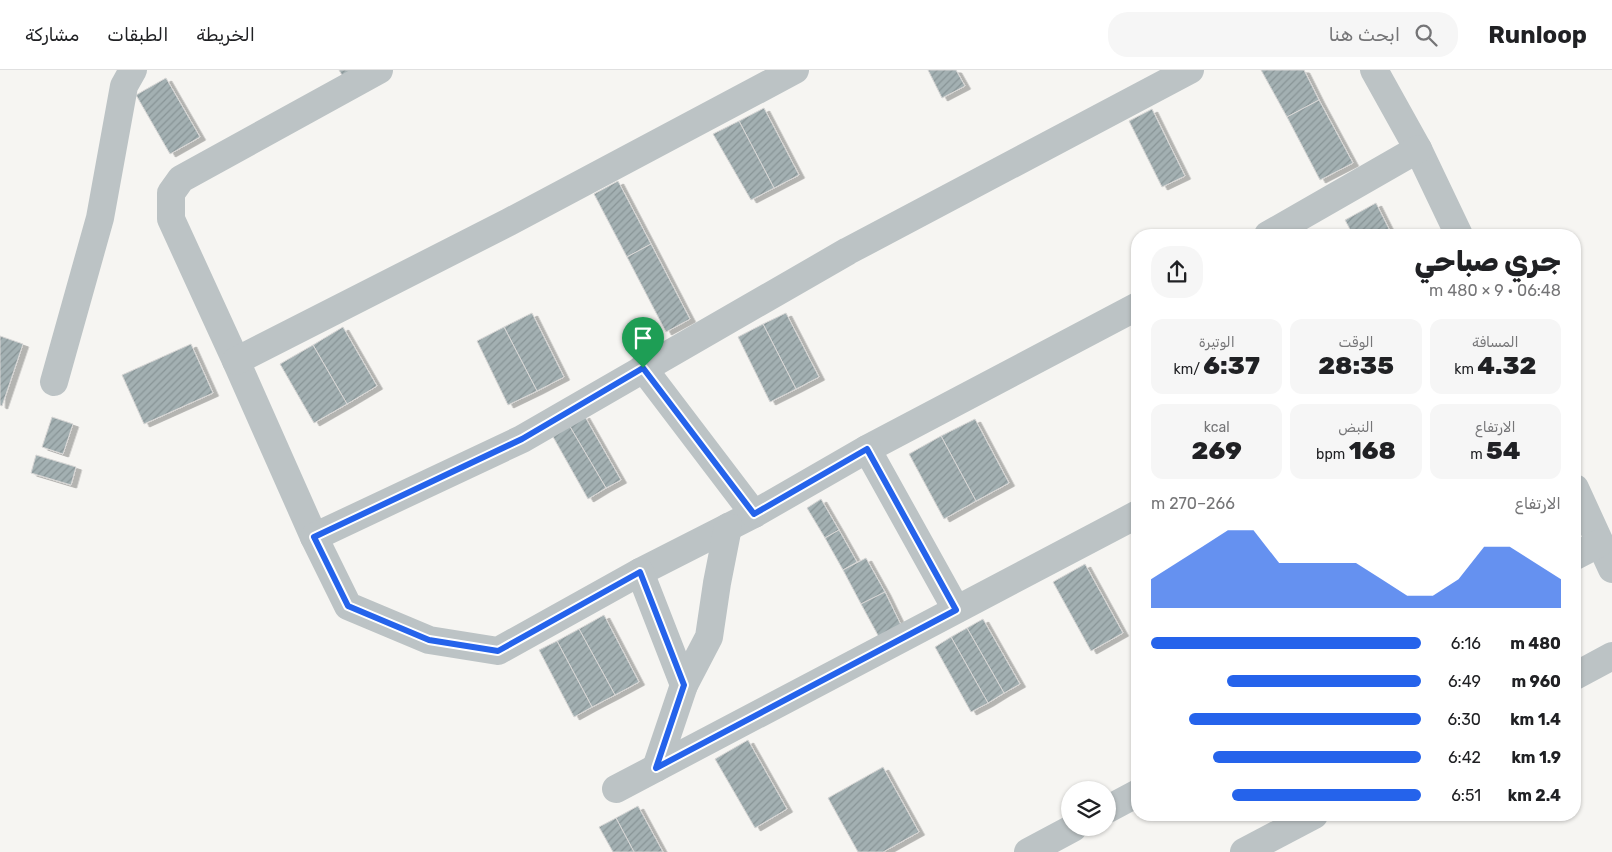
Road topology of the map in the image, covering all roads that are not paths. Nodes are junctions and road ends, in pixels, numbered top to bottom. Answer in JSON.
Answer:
{"nodes":[{"id":1,"x":133,"y":70,"type":"edge"},
{"id":2,"x":379,"y":70,"type":"edge"},
{"id":3,"x":795,"y":70,"type":"edge"},
{"id":4,"x":1190,"y":70,"type":"edge"},
{"id":5,"x":1374,"y":70,"type":"edge"},
{"id":6,"x":1418,"y":149,"type":"junction"},
{"id":7,"x":1278,"y":229,"type":"edge"},
{"id":8,"x":1456,"y":229,"type":"edge"},
{"id":9,"x":1131,"y":310,"type":"edge"},
{"id":10,"x":236,"y":361,"type":"junction"},
{"id":11,"x":643,"y":368,"type":"junction"},
{"id":12,"x":54,"y":382,"type":"dead end"},
{"id":13,"x":867,"y":449,"type":"junction"},
{"id":14,"x":1581,"y":501,"type":"edge"},
{"id":15,"x":754,"y":514,"type":"junction"},
{"id":16,"x":1131,"y":518,"type":"edge"},
{"id":17,"x":728,"y":527,"type":"junction"},
{"id":18,"x":314,"y":537,"type":"junction"},
{"id":19,"x":1600,"y":543,"type":"junction"},
{"id":20,"x":1581,"y":553,"type":"edge"},
{"id":21,"x":1612,"y":569,"type":"edge"},
{"id":22,"x":640,"y":572,"type":"junction"},
{"id":23,"x":956,"y":610,"type":"junction"},
{"id":24,"x":1612,"y":656,"type":"edge"},
{"id":25,"x":1581,"y":673,"type":"edge"},
{"id":26,"x":684,"y":685,"type":"junction"},
{"id":27,"x":656,"y":768,"type":"junction"},
{"id":28,"x":616,"y":789,"type":"dead end"},
{"id":29,"x":1131,"y":797,"type":"edge"},
{"id":30,"x":1116,"y":805,"type":"edge"},
{"id":31,"x":1303,"y":821,"type":"edge"},
{"id":32,"x":1061,"y":835,"type":"edge"},
{"id":33,"x":1028,"y":852,"type":"edge"},
{"id":34,"x":1244,"y":852,"type":"edge"}],
"edges":[{"from":1,"to":12,"type":"street"},
{"from":2,"to":10,"type":"street"},
{"from":3,"to":10,"type":"street"},
{"from":4,"to":11,"type":"street"},
{"from":5,"to":6,"type":"street"},
{"from":6,"to":7,"type":"street"},
{"from":6,"to":8,"type":"street"},
{"from":9,"to":13,"type":"street"},
{"from":10,"to":18,"type":"street"},
{"from":11,"to":15,"type":"street"},
{"from":11,"to":18,"type":"street"},
{"from":13,"to":15,"type":"street"},
{"from":13,"to":23,"type":"street"},
{"from":14,"to":19,"type":"street"},
{"from":15,"to":17,"type":"street"},
{"from":16,"to":23,"type":"street"},
{"from":17,"to":22,"type":"street"},
{"from":17,"to":26,"type":"street"},
{"from":18,"to":22,"type":"street"},
{"from":19,"to":20,"type":"street"},
{"from":19,"to":21,"type":"street"},
{"from":22,"to":26,"type":"street"},
{"from":23,"to":27,"type":"street"},
{"from":24,"to":25,"type":"street"},
{"from":26,"to":27,"type":"street"},
{"from":27,"to":28,"type":"street"},
{"from":29,"to":30,"type":"street"},
{"from":31,"to":34,"type":"street"},
{"from":32,"to":33,"type":"street"}]}
